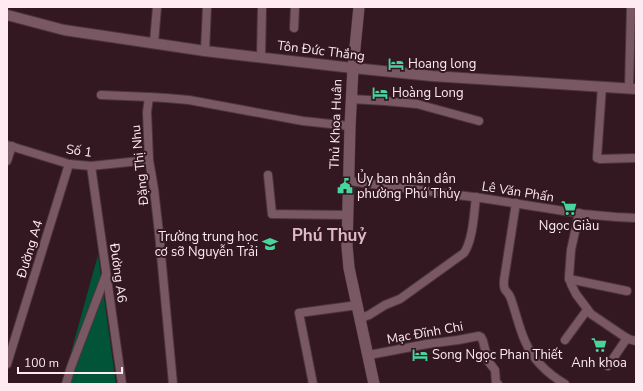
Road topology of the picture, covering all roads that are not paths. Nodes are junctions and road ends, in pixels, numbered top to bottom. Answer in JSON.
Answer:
{"nodes":[{"id":1,"x":157,"y":7,"type":"edge"},
{"id":2,"x":206,"y":7,"type":"edge"},
{"id":3,"x":262,"y":7,"type":"edge"},
{"id":4,"x":295,"y":7,"type":"edge"},
{"id":5,"x":359,"y":7,"type":"edge"},
{"id":6,"x":631,"y":7,"type":"edge"},
{"id":7,"x":7,"y":15,"type":"edge"},
{"id":8,"x":294,"y":28,"type":"dead end"},
{"id":9,"x":154,"y":43,"type":"junction"},
{"id":10,"x":205,"y":51,"type":"junction"},
{"id":11,"x":261,"y":57,"type":"junction"},
{"id":12,"x":353,"y":68,"type":"junction"},
{"id":13,"x":602,"y":86,"type":"junction"},
{"id":14,"x":632,"y":88,"type":"edge"},
{"id":15,"x":101,"y":95,"type":"dead end"},
{"id":16,"x":149,"y":97,"type":"junction"},
{"id":17,"x":351,"y":98,"type":"junction"},
{"id":18,"x":479,"y":121,"type":"dead end"},
{"id":19,"x":350,"y":126,"type":"junction"},
{"id":20,"x":9,"y":145,"type":"edge"},
{"id":21,"x":636,"y":158,"type":"edge"},
{"id":22,"x":7,"y":160,"type":"edge"},
{"id":23,"x":149,"y":160,"type":"junction"},
{"id":24,"x":69,"y":164,"type":"junction"},
{"id":25,"x":91,"y":166,"type":"junction"},
{"id":26,"x":268,"y":175,"type":"dead end"},
{"id":27,"x":348,"y":181,"type":"junction"},
{"id":28,"x":476,"y":197,"type":"junction"},
{"id":29,"x":516,"y":203,"type":"junction"},
{"id":30,"x":579,"y":213,"type":"junction"},
{"id":31,"x":347,"y":215,"type":"junction"},
{"id":32,"x":636,"y":218,"type":"edge"},
{"id":33,"x":106,"y":274,"type":"junction"},
{"id":34,"x":569,"y":279,"type":"junction"},
{"id":35,"x":627,"y":291,"type":"dead end"},
{"id":36,"x":358,"y":305,"type":"junction"},
{"id":37,"x":587,"y":310,"type":"junction"},
{"id":38,"x":361,"y":318,"type":"junction"},
{"id":39,"x":627,"y":338,"type":"junction"},
{"id":40,"x":565,"y":340,"type":"dead end"},
{"id":41,"x":636,"y":342,"type":"edge"},
{"id":42,"x":369,"y":355,"type":"junction"},
{"id":43,"x":7,"y":364,"type":"edge"},
{"id":44,"x":608,"y":366,"type":"dead end"},
{"id":45,"x":66,"y":384,"type":"edge"},
{"id":46,"x":122,"y":384,"type":"edge"},
{"id":47,"x":173,"y":384,"type":"edge"},
{"id":48,"x":313,"y":384,"type":"edge"},
{"id":49,"x":374,"y":384,"type":"edge"},
{"id":50,"x":498,"y":384,"type":"edge"},
{"id":51,"x":565,"y":384,"type":"edge"}],
"edges":[{"from":1,"to":9,"type":"street"},
{"from":2,"to":10,"type":"street"},
{"from":3,"to":11,"type":"street"},
{"from":4,"to":8,"type":"street"},
{"from":5,"to":12,"type":"main road","name":"Thủ Khoa Huân"},
{"from":6,"to":14,"type":"street"},
{"from":7,"to":9,"type":"street","name":"Tôn Đức Thắng"},
{"from":9,"to":10,"type":"street","name":"Tôn Đức Thắng"},
{"from":10,"to":11,"type":"street","name":"Tôn Đức Thắng"},
{"from":11,"to":12,"type":"street","name":"Tôn Đức Thắng"},
{"from":12,"to":13,"type":"street","name":"Tôn Đức Thắng"},
{"from":12,"to":17,"type":"main road","name":"Thủ Khoa Huân"},
{"from":13,"to":14,"type":"street","name":"Tôn Đức Thắng"},
{"from":13,"to":21,"type":"street"},
{"from":15,"to":16,"type":"street"},
{"from":16,"to":19,"type":"street"},
{"from":16,"to":23,"type":"street","name":"Đặng Thị Nhu"},
{"from":17,"to":18,"type":"street"},
{"from":17,"to":19,"type":"main road","name":"Thủ Khoa Huân"},
{"from":19,"to":27,"type":"main road","name":"Thủ Khoa Huân"},
{"from":20,"to":22,"type":"street"},
{"from":20,"to":24,"type":"street","name":"Số 1"},
{"from":23,"to":25,"type":"street","name":"Số 1"},
{"from":23,"to":47,"type":"street","name":"Đặng Thị Nhu"},
{"from":24,"to":25,"type":"street","name":"Số 1"},
{"from":24,"to":43,"type":"street","name":"Đường A4"},
{"from":25,"to":33,"type":"street","name":"Đường A6"},
{"from":26,"to":31,"type":"street"},
{"from":27,"to":28,"type":"street","name":"Lê Văn Phấn"},
{"from":27,"to":31,"type":"main road","name":"Thủ Khoa Huân"},
{"from":28,"to":29,"type":"street","name":"Lê Văn Phấn"},
{"from":28,"to":38,"type":"street"},
{"from":29,"to":30,"type":"street","name":"Lê Văn Phấn"},
{"from":29,"to":51,"type":"street"},
{"from":30,"to":32,"type":"street","name":"Lê Văn Phấn"},
{"from":30,"to":34,"type":"street"},
{"from":31,"to":36,"type":"main road","name":"Thủ Khoa Huân"},
{"from":33,"to":45,"type":"street"},
{"from":33,"to":46,"type":"street","name":"Đường A6"},
{"from":34,"to":35,"type":"street"},
{"from":34,"to":37,"type":"street"},
{"from":36,"to":38,"type":"main road","name":"Thủ Khoa Huân"},
{"from":36,"to":48,"type":"street"},
{"from":37,"to":39,"type":"street"},
{"from":37,"to":40,"type":"street"},
{"from":38,"to":42,"type":"main road","name":"Thủ Khoa Huân"},
{"from":39,"to":41,"type":"street"},
{"from":39,"to":44,"type":"street"},
{"from":42,"to":49,"type":"main road","name":"Thủ Khoa Huân"},
{"from":42,"to":50,"type":"street","name":"Mạc Đĩnh Chi"}]}
